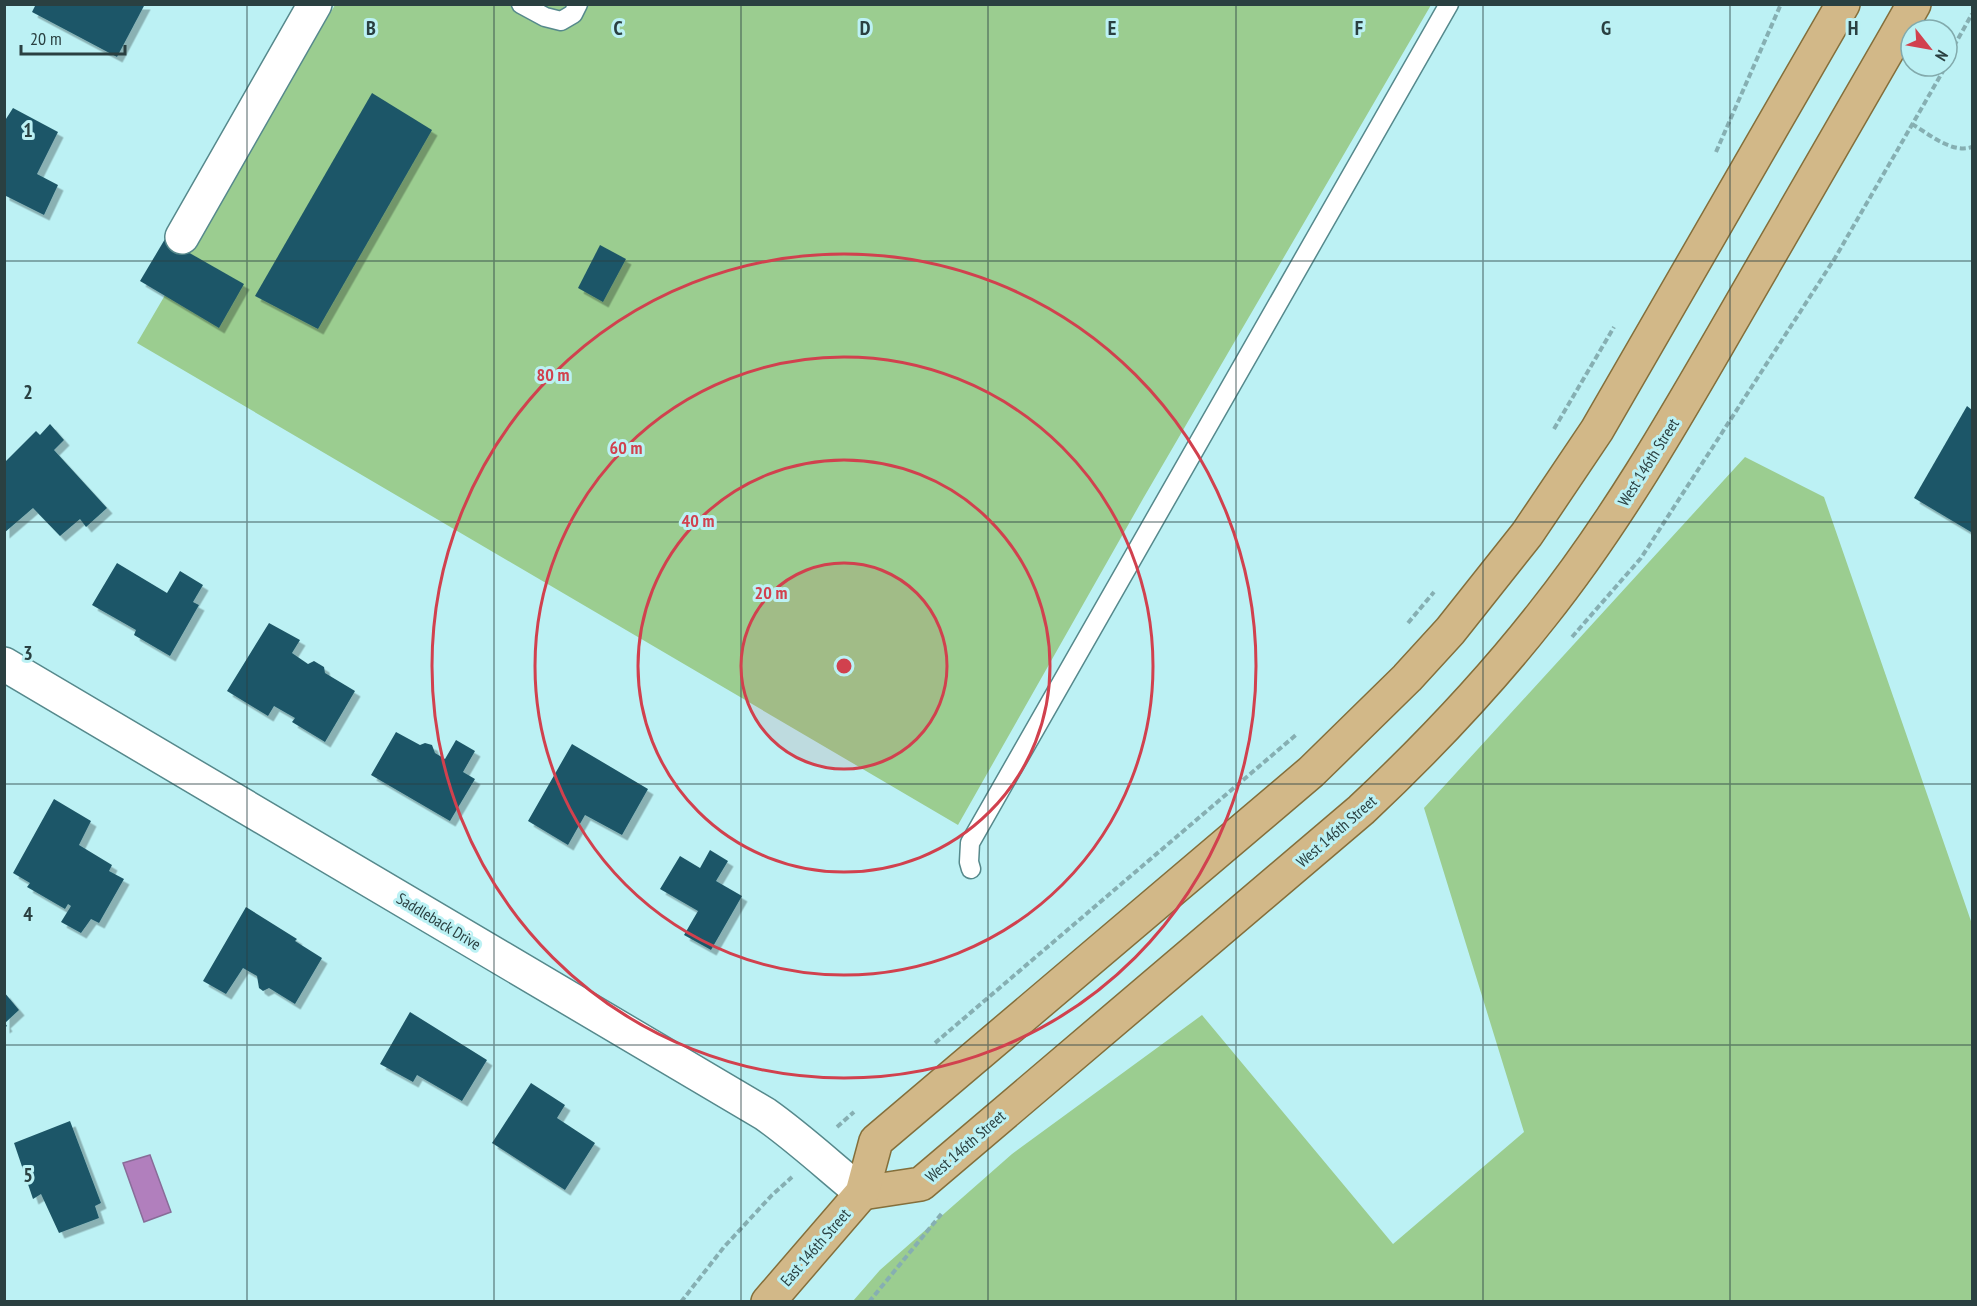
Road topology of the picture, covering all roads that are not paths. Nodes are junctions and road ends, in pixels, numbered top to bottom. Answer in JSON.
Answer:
{"nodes":[{"id":1,"x":315,"y":4,"type":"edge"},
{"id":2,"x":521,"y":4,"type":"edge"},
{"id":3,"x":578,"y":4,"type":"edge"},
{"id":4,"x":1449,"y":4,"type":"edge"},
{"id":5,"x":1843,"y":4,"type":"edge"},
{"id":6,"x":1914,"y":4,"type":"edge"},
{"id":7,"x":182,"y":237,"type":"dead end"},
{"id":8,"x":4,"y":664,"type":"edge"},
{"id":9,"x":971,"y":869,"type":"dead end"},
{"id":10,"x":862,"y":1193,"type":"junction"},
{"id":11,"x":768,"y":1302,"type":"edge"}],
"edges":[{"from":1,"to":7,"type":"street"},
{"from":2,"to":3,"type":"lane"},
{"from":4,"to":9,"type":"lane"},
{"from":5,"to":10,"type":"main road"},
{"from":6,"to":10,"type":"main road","name":"West 146th Street"},
{"from":8,"to":10,"type":"street","name":"Saddleback Drive"},
{"from":10,"to":11,"type":"main road","name":"East 146th Street"}]}
